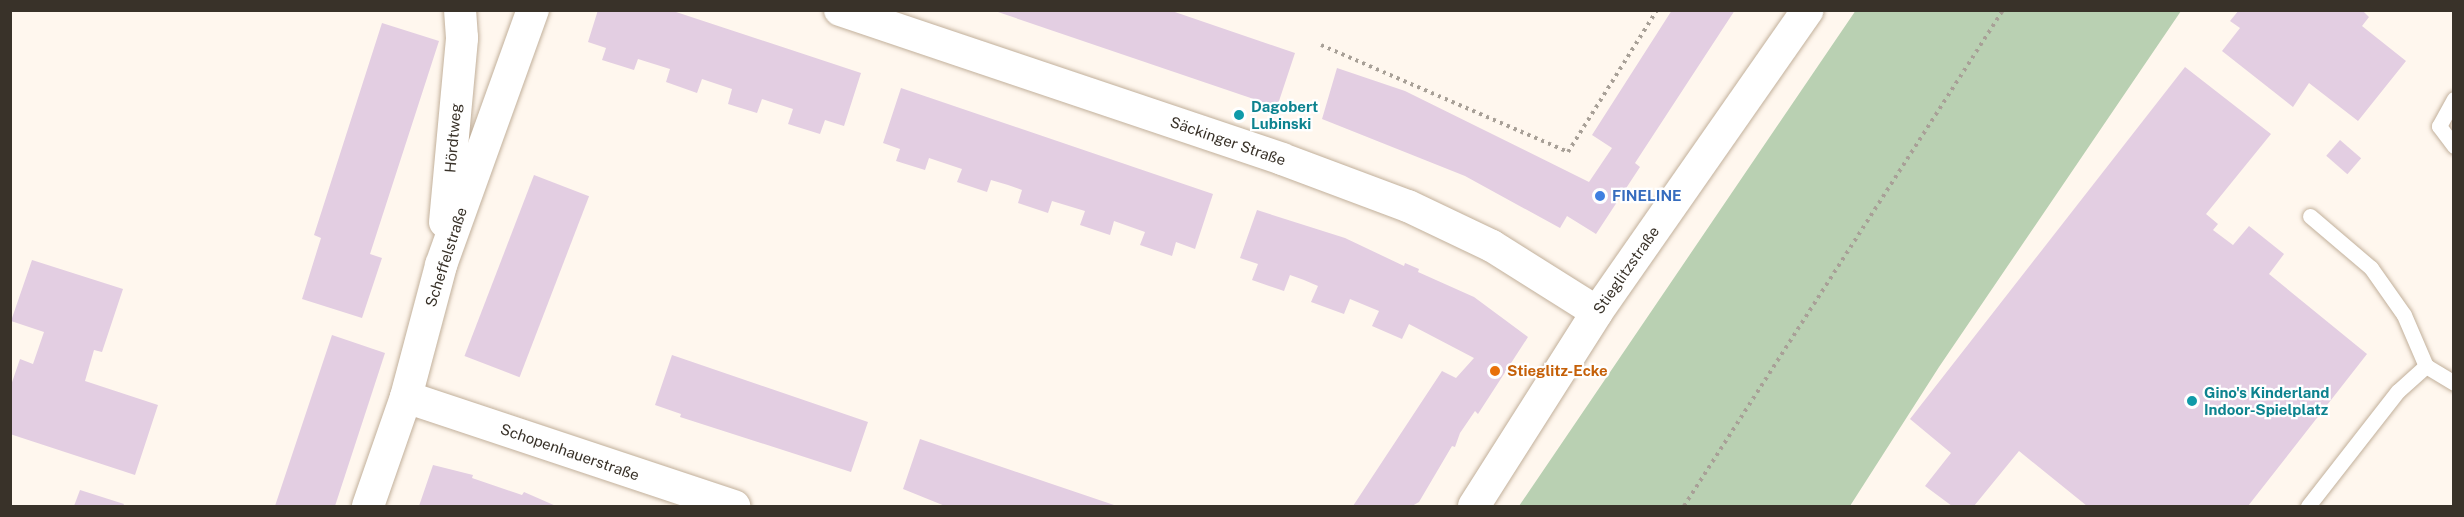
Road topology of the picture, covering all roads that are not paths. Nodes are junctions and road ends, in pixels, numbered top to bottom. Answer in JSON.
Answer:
{"nodes":[{"id":1,"x":460,"y":10,"type":"edge"},
{"id":2,"x":533,"y":10,"type":"edge"},
{"id":3,"x":840,"y":10,"type":"edge"},
{"id":4,"x":1808,"y":10,"type":"edge"},
{"id":5,"x":2454,"y":99,"type":"edge"},
{"id":6,"x":2454,"y":146,"type":"edge"},
{"id":7,"x":2310,"y":216,"type":"dead end"},
{"id":8,"x":441,"y":265,"type":"junction"},
{"id":9,"x":1597,"y":312,"type":"junction"},
{"id":10,"x":2426,"y":366,"type":"junction"},
{"id":11,"x":2454,"y":383,"type":"edge"},
{"id":12,"x":406,"y":397,"type":"junction"},
{"id":13,"x":368,"y":507,"type":"edge"},
{"id":14,"x":734,"y":507,"type":"edge"},
{"id":15,"x":1474,"y":507,"type":"edge"},
{"id":16,"x":2308,"y":507,"type":"edge"}],
"edges":[{"from":1,"to":8,"type":"street","name":"Hördtweg"},
{"from":2,"to":8,"type":"street","name":"Scheffelstraße"},
{"from":3,"to":9,"type":"street","name":"Säckinger Straße"},
{"from":4,"to":9,"type":"street","name":"Stieglitzstraße"},
{"from":5,"to":6,"type":"lane"},
{"from":7,"to":10,"type":"lane"},
{"from":8,"to":12,"type":"street","name":"Scheffelstraße"},
{"from":9,"to":15,"type":"street","name":"Stieglitzstraße"},
{"from":10,"to":11,"type":"lane"},
{"from":10,"to":16,"type":"lane"},
{"from":12,"to":13,"type":"street","name":"Scheffelstraße"},
{"from":12,"to":14,"type":"street","name":"Schopenhauerstraße"}]}
